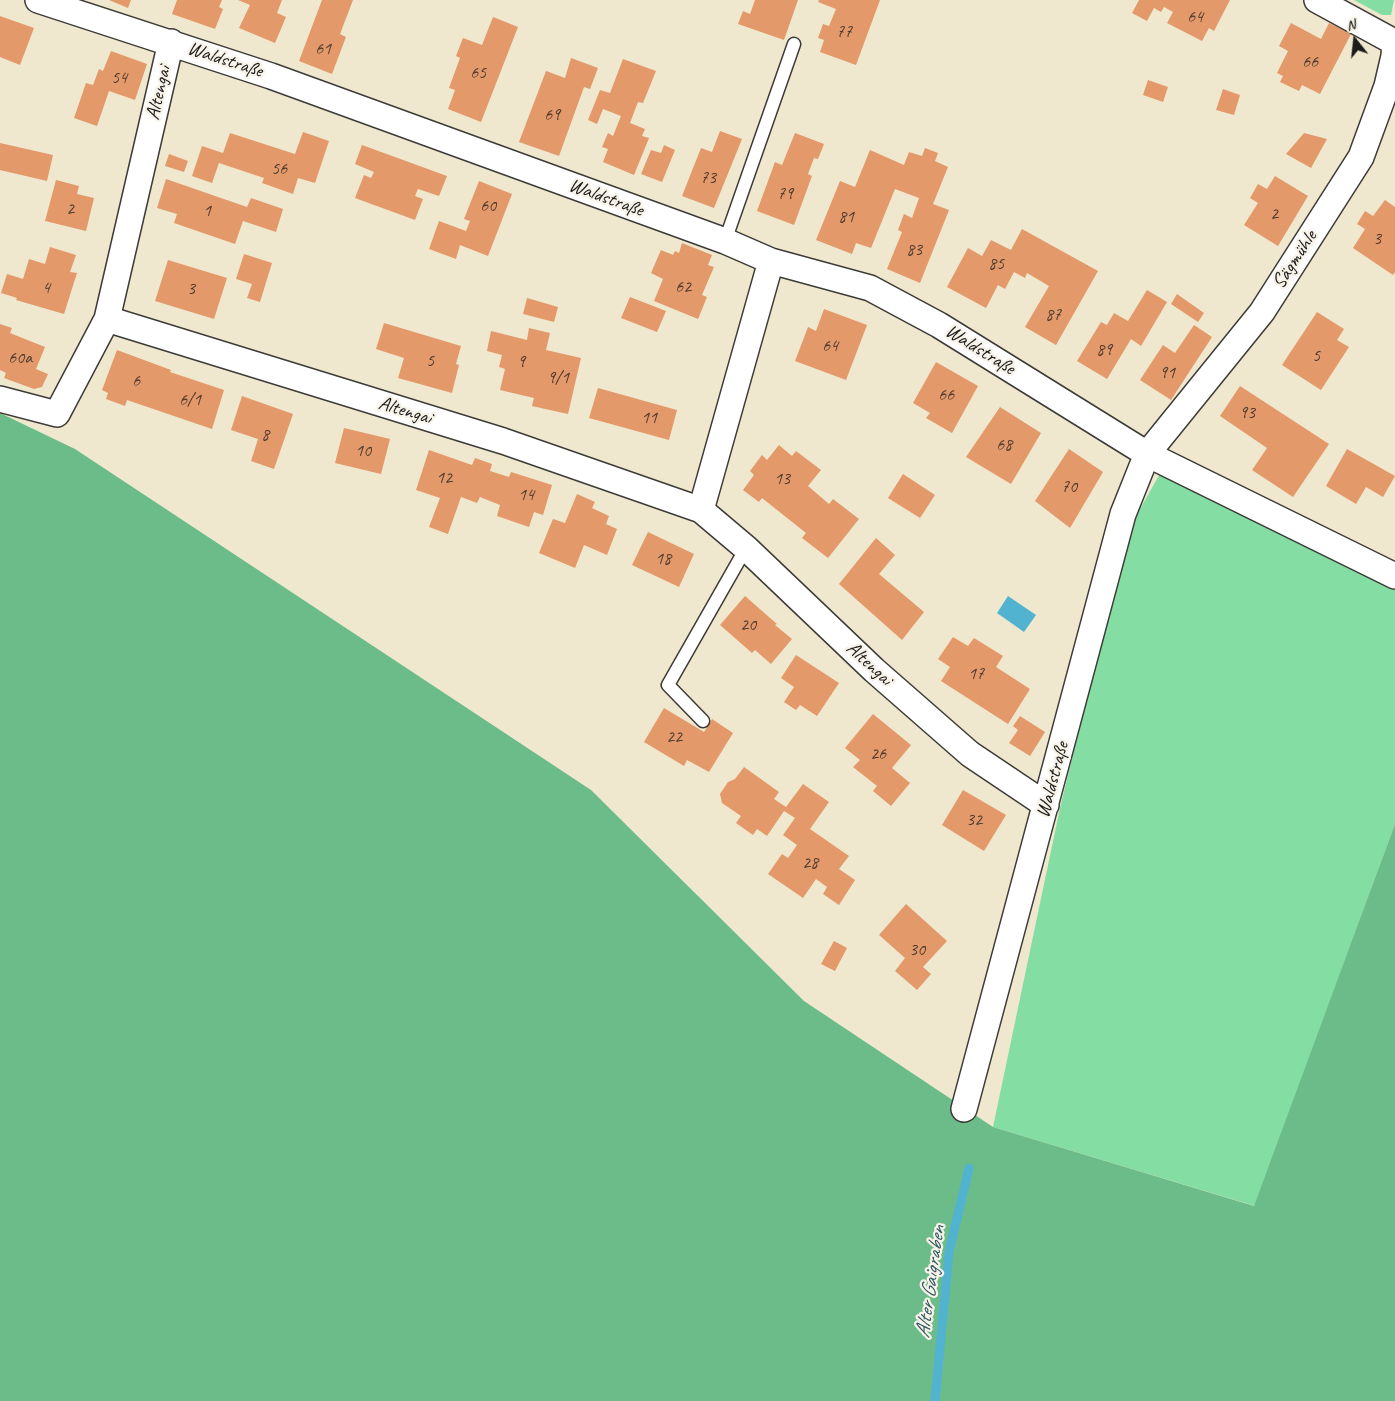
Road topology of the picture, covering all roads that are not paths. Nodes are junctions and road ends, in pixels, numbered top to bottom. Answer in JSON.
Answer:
{"nodes":[{"id":1,"x":38,"y":0,"type":"edge"},
{"id":2,"x":1317,"y":0,"type":"edge"},
{"id":3,"x":171,"y":42,"type":"junction"},
{"id":4,"x":1395,"y":42,"type":"edge"},
{"id":5,"x":794,"y":44,"type":"dead end"},
{"id":6,"x":726,"y":241,"type":"junction"},
{"id":7,"x":771,"y":261,"type":"junction"},
{"id":8,"x":107,"y":319,"type":"junction"},
{"id":9,"x":0,"y":399,"type":"edge"},
{"id":10,"x":1147,"y":454,"type":"junction"},
{"id":11,"x":701,"y":510,"type":"junction"},
{"id":12,"x":746,"y":548,"type":"junction"},
{"id":13,"x":1395,"y":576,"type":"edge"},
{"id":14,"x":703,"y":721,"type":"dead end"},
{"id":15,"x":1046,"y":805,"type":"junction"},
{"id":16,"x":964,"y":1109,"type":"dead end"}],
"edges":[{"from":1,"to":3,"type":"street","name":"Waldstraße"},
{"from":2,"to":4,"type":"street"},
{"from":3,"to":6,"type":"street","name":"Waldstraße"},
{"from":3,"to":8,"type":"street","name":"Altengai"},
{"from":4,"to":10,"type":"street","name":"Sägmühle"},
{"from":5,"to":6,"type":"lane"},
{"from":6,"to":7,"type":"street","name":"Waldstraße"},
{"from":7,"to":10,"type":"street","name":"Waldstraße"},
{"from":7,"to":11,"type":"street"},
{"from":8,"to":9,"type":"street","name":"Altengai"},
{"from":8,"to":11,"type":"street","name":"Altengai"},
{"from":10,"to":13,"type":"street","name":"Waldstraße"},
{"from":10,"to":15,"type":"street","name":"Waldstraße"},
{"from":11,"to":12,"type":"street","name":"Altengai"},
{"from":12,"to":14,"type":"lane"},
{"from":12,"to":15,"type":"street","name":"Altengai"},
{"from":15,"to":16,"type":"street","name":"Waldstraße"}]}
